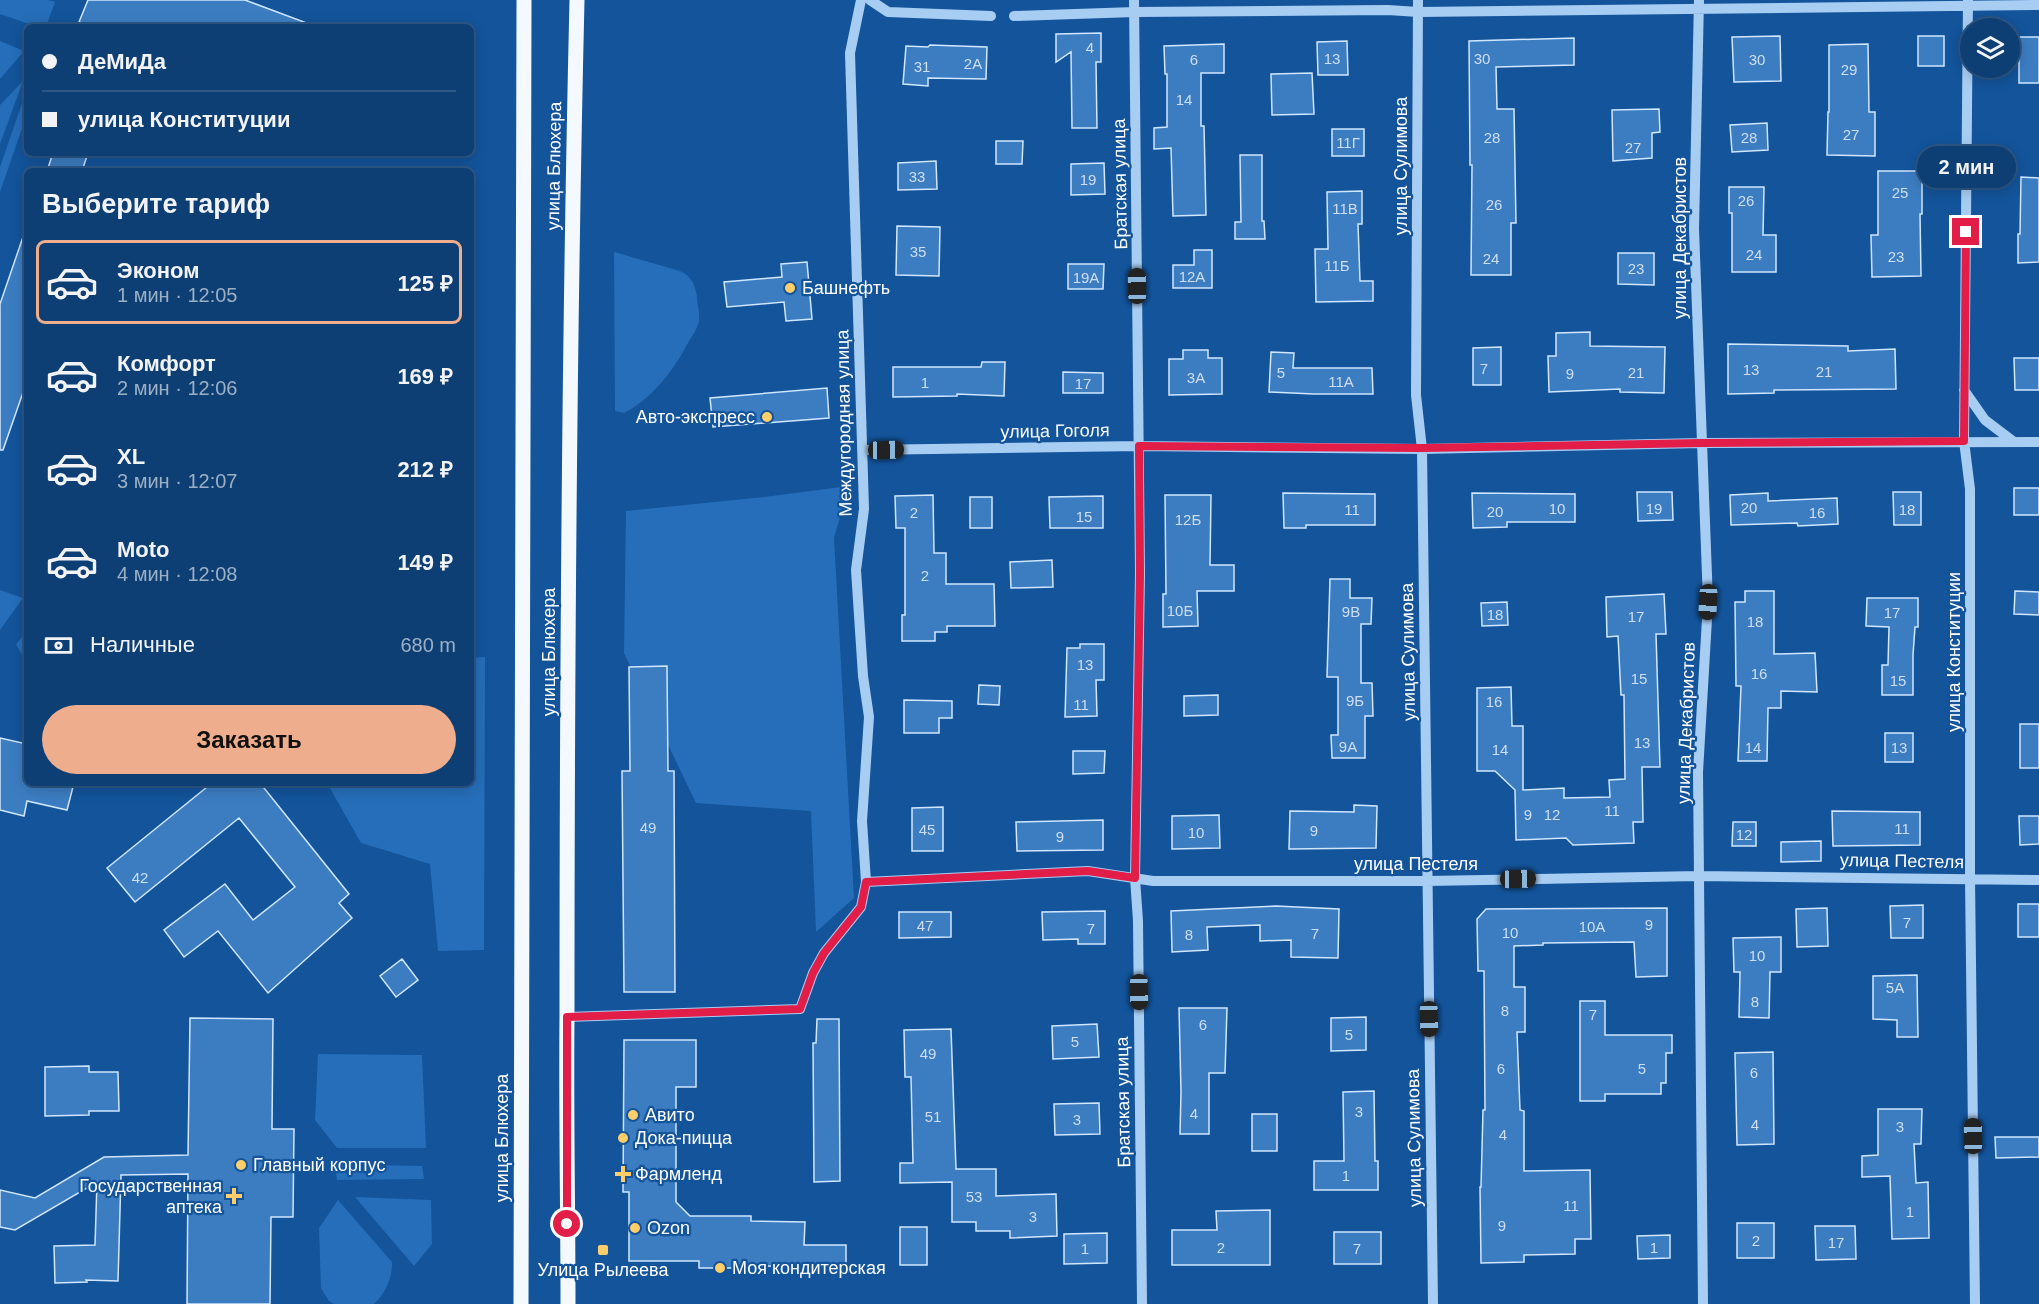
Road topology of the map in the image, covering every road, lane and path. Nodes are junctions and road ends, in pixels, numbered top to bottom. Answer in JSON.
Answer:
{"nodes":[{"id":1,"x":524,"y":0,"type":"edge"},
{"id":2,"x":577,"y":0,"type":"edge"},
{"id":3,"x":861,"y":0,"type":"edge"},
{"id":4,"x":870,"y":0,"type":"edge"},
{"id":5,"x":1134,"y":0,"type":"edge"},
{"id":6,"x":1418,"y":0,"type":"edge"},
{"id":7,"x":1968,"y":3,"type":"edge"},
{"id":8,"x":1699,"y":4,"type":"edge"},
{"id":9,"x":2039,"y":5,"type":"edge"},
{"id":10,"x":1135,"y":12,"type":"junction"},
{"id":11,"x":1418,"y":12,"type":"junction"},
{"id":12,"x":991,"y":16,"type":"dead end"},
{"id":13,"x":1014,"y":16,"type":"dead end"},
{"id":14,"x":1964,"y":390,"type":"junction"},
{"id":15,"x":1964,"y":441,"type":"junction"},
{"id":16,"x":2014,"y":442,"type":"junction"},
{"id":17,"x":2039,"y":442,"type":"edge"},
{"id":18,"x":1701,"y":443,"type":"junction"},
{"id":19,"x":1139,"y":446,"type":"junction"},
{"id":20,"x":1422,"y":448,"type":"junction"},
{"id":21,"x":863,"y":450,"type":"junction"},
{"id":22,"x":1700,"y":876,"type":"junction"},
{"id":23,"x":1135,"y":878,"type":"junction"},
{"id":24,"x":1970,"y":878,"type":"junction"},
{"id":25,"x":2039,"y":880,"type":"edge"},
{"id":26,"x":1427,"y":881,"type":"junction"},
{"id":27,"x":866,"y":882,"type":"junction"},
{"id":28,"x":567,"y":1017,"type":"junction"},
{"id":29,"x":521,"y":1304,"type":"edge"},
{"id":30,"x":568,"y":1304,"type":"edge"},
{"id":31,"x":1142,"y":1304,"type":"edge"},
{"id":32,"x":1433,"y":1304,"type":"edge"},
{"id":33,"x":1703,"y":1304,"type":"edge"},
{"id":34,"x":1975,"y":1304,"type":"edge"}],
"edges":[{"from":1,"to":29,"type":"main road","name":"улица Блюхера"},
{"from":2,"to":28,"type":"main road","name":"улица Блюхера"},
{"from":3,"to":21,"type":"street","name":"Междугородная улица"},
{"from":4,"to":12,"type":"street"},
{"from":5,"to":10,"type":"street","name":"Братская улица"},
{"from":6,"to":11,"type":"street","name":"улица Сулимова"},
{"from":7,"to":8,"type":"street"},
{"from":7,"to":9,"type":"street"},
{"from":7,"to":14,"type":"street","name":"улица Конституции"},
{"from":8,"to":11,"type":"street"},
{"from":8,"to":18,"type":"street","name":"улица Декабристов"},
{"from":10,"to":11,"type":"street"},
{"from":10,"to":13,"type":"street"},
{"from":10,"to":19,"type":"street","name":"Братская улица"},
{"from":11,"to":20,"type":"street","name":"улица Сулимова"},
{"from":14,"to":15,"type":"street","name":"улица Конституции"},
{"from":14,"to":16,"type":"street"},
{"from":15,"to":16,"type":"street","name":"улица Гоголя"},
{"from":15,"to":18,"type":"street","name":"улица Гоголя"},
{"from":15,"to":24,"type":"street","name":"улица Конституции"},
{"from":16,"to":17,"type":"street","name":"улица Гоголя"},
{"from":18,"to":20,"type":"street","name":"улица Гоголя"},
{"from":18,"to":22,"type":"street","name":"улица Декабристов"},
{"from":19,"to":20,"type":"street","name":"улица Гоголя"},
{"from":19,"to":21,"type":"street","name":"улица Гоголя"},
{"from":19,"to":23,"type":"street","name":"Братская улица"},
{"from":20,"to":26,"type":"street","name":"улица Сулимова"},
{"from":21,"to":27,"type":"street","name":"Междугородная улица"},
{"from":22,"to":24,"type":"street","name":"улица Пестеля"},
{"from":22,"to":26,"type":"street","name":"улица Пестеля"},
{"from":22,"to":33,"type":"street","name":"улица Декабристов"},
{"from":23,"to":26,"type":"street","name":"улица Пестеля"},
{"from":23,"to":27,"type":"street","name":"улица Пестеля"},
{"from":23,"to":31,"type":"street","name":"Братская улица"},
{"from":24,"to":25,"type":"street","name":"улица Пестеля"},
{"from":24,"to":34,"type":"street","name":"улица Конституции"},
{"from":26,"to":32,"type":"street","name":"улица Сулимова"},
{"from":27,"to":28,"type":"street","name":"Междугородная улица"},
{"from":28,"to":30,"type":"main road","name":"улица Блюхера"}]}
